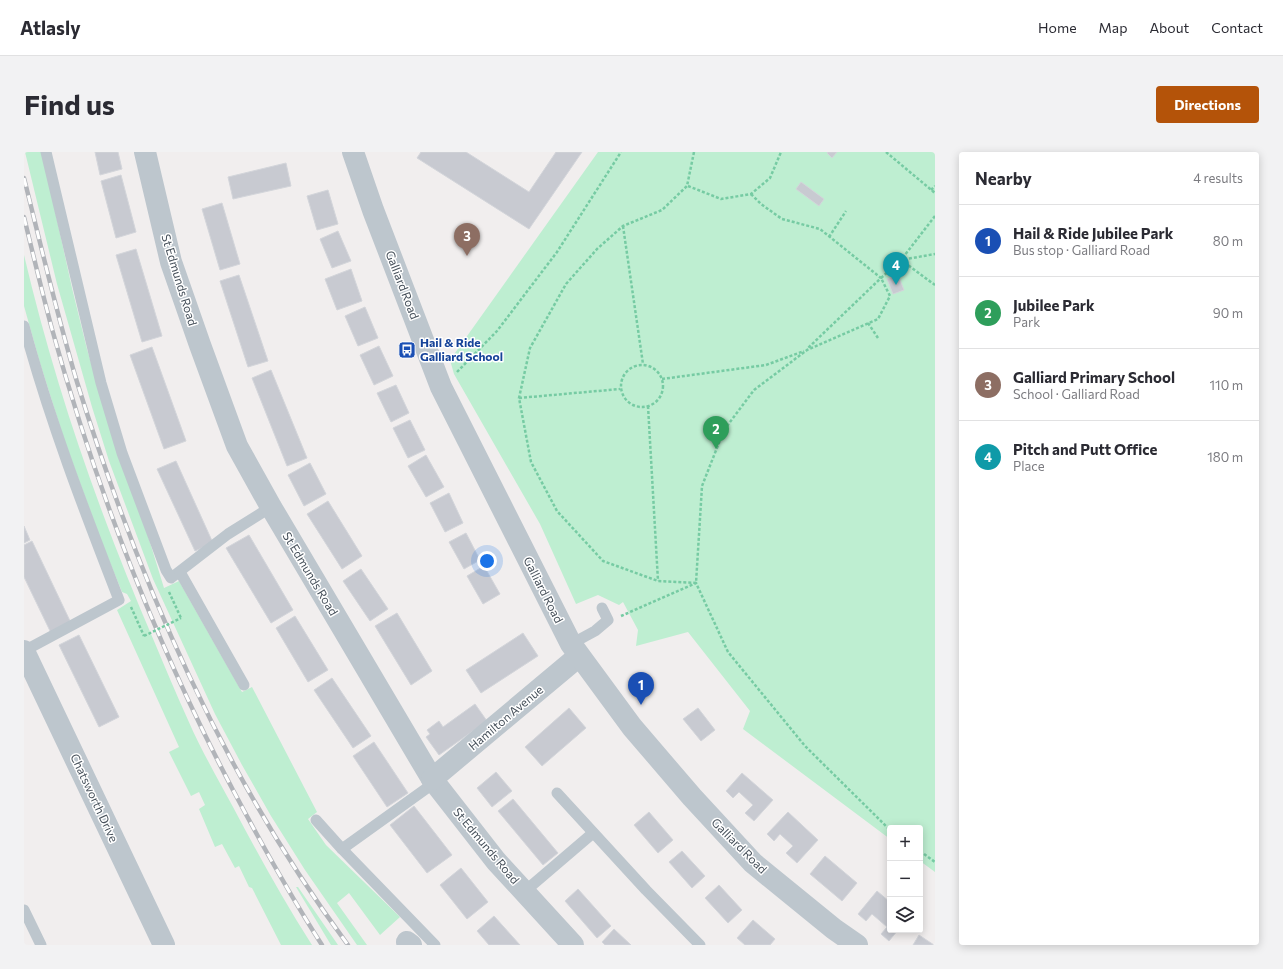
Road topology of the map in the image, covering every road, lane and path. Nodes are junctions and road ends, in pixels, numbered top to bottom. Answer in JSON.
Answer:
{"nodes":[{"id":1,"x":46,"y":152,"type":"edge"},
{"id":2,"x":145,"y":152,"type":"edge"},
{"id":3,"x":353,"y":152,"type":"edge"},
{"id":4,"x":621,"y":152,"type":"edge"},
{"id":5,"x":694,"y":152,"type":"edge"},
{"id":6,"x":781,"y":152,"type":"edge"},
{"id":7,"x":886,"y":152,"type":"edge"},
{"id":8,"x":688,"y":186,"type":"junction"},
{"id":9,"x":935,"y":186,"type":"edge"},
{"id":10,"x":931,"y":190,"type":"junction"},
{"id":11,"x":935,"y":193,"type":"edge"},
{"id":12,"x":751,"y":194,"type":"junction"},
{"id":13,"x":846,"y":211,"type":"dead end"},
{"id":14,"x":935,"y":216,"type":"edge"},
{"id":15,"x":623,"y":226,"type":"junction"},
{"id":16,"x":829,"y":236,"type":"junction"},
{"id":17,"x":935,"y":254,"type":"edge"},
{"id":18,"x":901,"y":260,"type":"junction"},
{"id":19,"x":881,"y":278,"type":"junction"},
{"id":20,"x":935,"y":285,"type":"edge"},
{"id":21,"x":868,"y":324,"type":"junction"},
{"id":22,"x":24,"y":326,"type":"edge"},
{"id":23,"x":878,"y":338,"type":"dead end"},
{"id":24,"x":807,"y":350,"type":"junction"},
{"id":25,"x":643,"y":364,"type":"junction"},
{"id":26,"x":662,"y":380,"type":"junction"},
{"id":27,"x":441,"y":387,"type":"junction"},
{"id":28,"x":620,"y":389,"type":"junction"},
{"id":29,"x":519,"y":398,"type":"junction"},
{"id":30,"x":648,"y":406,"type":"junction"},
{"id":31,"x":271,"y":507,"type":"junction"},
{"id":32,"x":180,"y":572,"type":"junction"},
{"id":33,"x":658,"y":580,"type":"junction"},
{"id":34,"x":696,"y":583,"type":"junction"},
{"id":35,"x":166,"y":587,"type":"dead end"},
{"id":36,"x":128,"y":602,"type":"dead end"},
{"id":37,"x":602,"y":608,"type":"dead end"},
{"id":38,"x":608,"y":620,"type":"junction"},
{"id":39,"x":575,"y":650,"type":"junction"},
{"id":40,"x":24,"y":651,"type":"edge"},
{"id":41,"x":244,"y":685,"type":"dead end"},
{"id":42,"x":433,"y":781,"type":"junction"},
{"id":43,"x":558,"y":793,"type":"dead end"},
{"id":44,"x":316,"y":820,"type":"dead end"},
{"id":45,"x":887,"y":827,"type":"edge"},
{"id":46,"x":593,"y":833,"type":"junction"},
{"id":47,"x":342,"y":849,"type":"junction"},
{"id":48,"x":923,"y":853,"type":"edge"},
{"id":49,"x":935,"y":862,"type":"edge"},
{"id":50,"x":524,"y":892,"type":"junction"},
{"id":51,"x":24,"y":910,"type":"edge"},
{"id":52,"x":41,"y":945,"type":"edge"},
{"id":53,"x":164,"y":945,"type":"edge"},
{"id":54,"x":436,"y":945,"type":"edge"},
{"id":55,"x":573,"y":945,"type":"edge"},
{"id":56,"x":700,"y":945,"type":"edge"},
{"id":57,"x":857,"y":945,"type":"edge"}],
"edges":[{"from":1,"to":32,"type":"lane"},
{"from":2,"to":31,"type":"street","name":"St Edmunds Road"},
{"from":3,"to":27,"type":"street","name":"Galliard Road"},
{"from":4,"to":27,"type":"path"},
{"from":5,"to":8,"type":"path"},
{"from":6,"to":12,"type":"path"},
{"from":7,"to":10,"type":"path"},
{"from":8,"to":12,"type":"path"},
{"from":8,"to":15,"type":"path"},
{"from":9,"to":10,"type":"path"},
{"from":10,"to":11,"type":"path"},
{"from":12,"to":16,"type":"path"},
{"from":13,"to":16,"type":"path"},
{"from":14,"to":18,"type":"path"},
{"from":15,"to":25,"type":"path"},
{"from":15,"to":29,"type":"path"},
{"from":16,"to":19,"type":"path"},
{"from":17,"to":18,"type":"path"},
{"from":18,"to":19,"type":"path"},
{"from":18,"to":20,"type":"path"},
{"from":19,"to":21,"type":"path"},
{"from":19,"to":24,"type":"path"},
{"from":21,"to":23,"type":"path"},
{"from":21,"to":24,"type":"path"},
{"from":22,"to":40,"type":"lane"},
{"from":24,"to":26,"type":"path"},
{"from":24,"to":34,"type":"path"},
{"from":25,"to":26,"type":"path"},
{"from":25,"to":28,"type":"path"},
{"from":26,"to":30,"type":"path"},
{"from":27,"to":39,"type":"street","name":"Galliard Road"},
{"from":28,"to":29,"type":"path"},
{"from":28,"to":30,"type":"path"},
{"from":29,"to":33,"type":"path"},
{"from":30,"to":33,"type":"path"},
{"from":31,"to":32,"type":"lane"},
{"from":31,"to":42,"type":"street","name":"St Edmunds Road"},
{"from":32,"to":41,"type":"lane"},
{"from":33,"to":34,"type":"path"},
{"from":34,"to":38,"type":"path"},
{"from":34,"to":45,"type":"path"},
{"from":35,"to":36,"type":"path","bridge":true},
{"from":37,"to":38,"type":"lane"},
{"from":38,"to":39,"type":"lane"},
{"from":39,"to":42,"type":"street","name":"Hamilton Avenue"},
{"from":39,"to":57,"type":"street","name":"Galliard Road"},
{"from":40,"to":53,"type":"street","name":"Chatsworth Drive"},
{"from":42,"to":47,"type":"lane"},
{"from":42,"to":50,"type":"street","name":"St Edmunds Road"},
{"from":43,"to":46,"type":"lane"},
{"from":44,"to":47,"type":"lane"},
{"from":46,"to":50,"type":"lane"},
{"from":46,"to":56,"type":"lane"},
{"from":47,"to":54,"type":"lane"},
{"from":48,"to":49,"type":"path"},
{"from":50,"to":55,"type":"street","name":"St Edmunds Road"},
{"from":51,"to":52,"type":"lane"}]}
